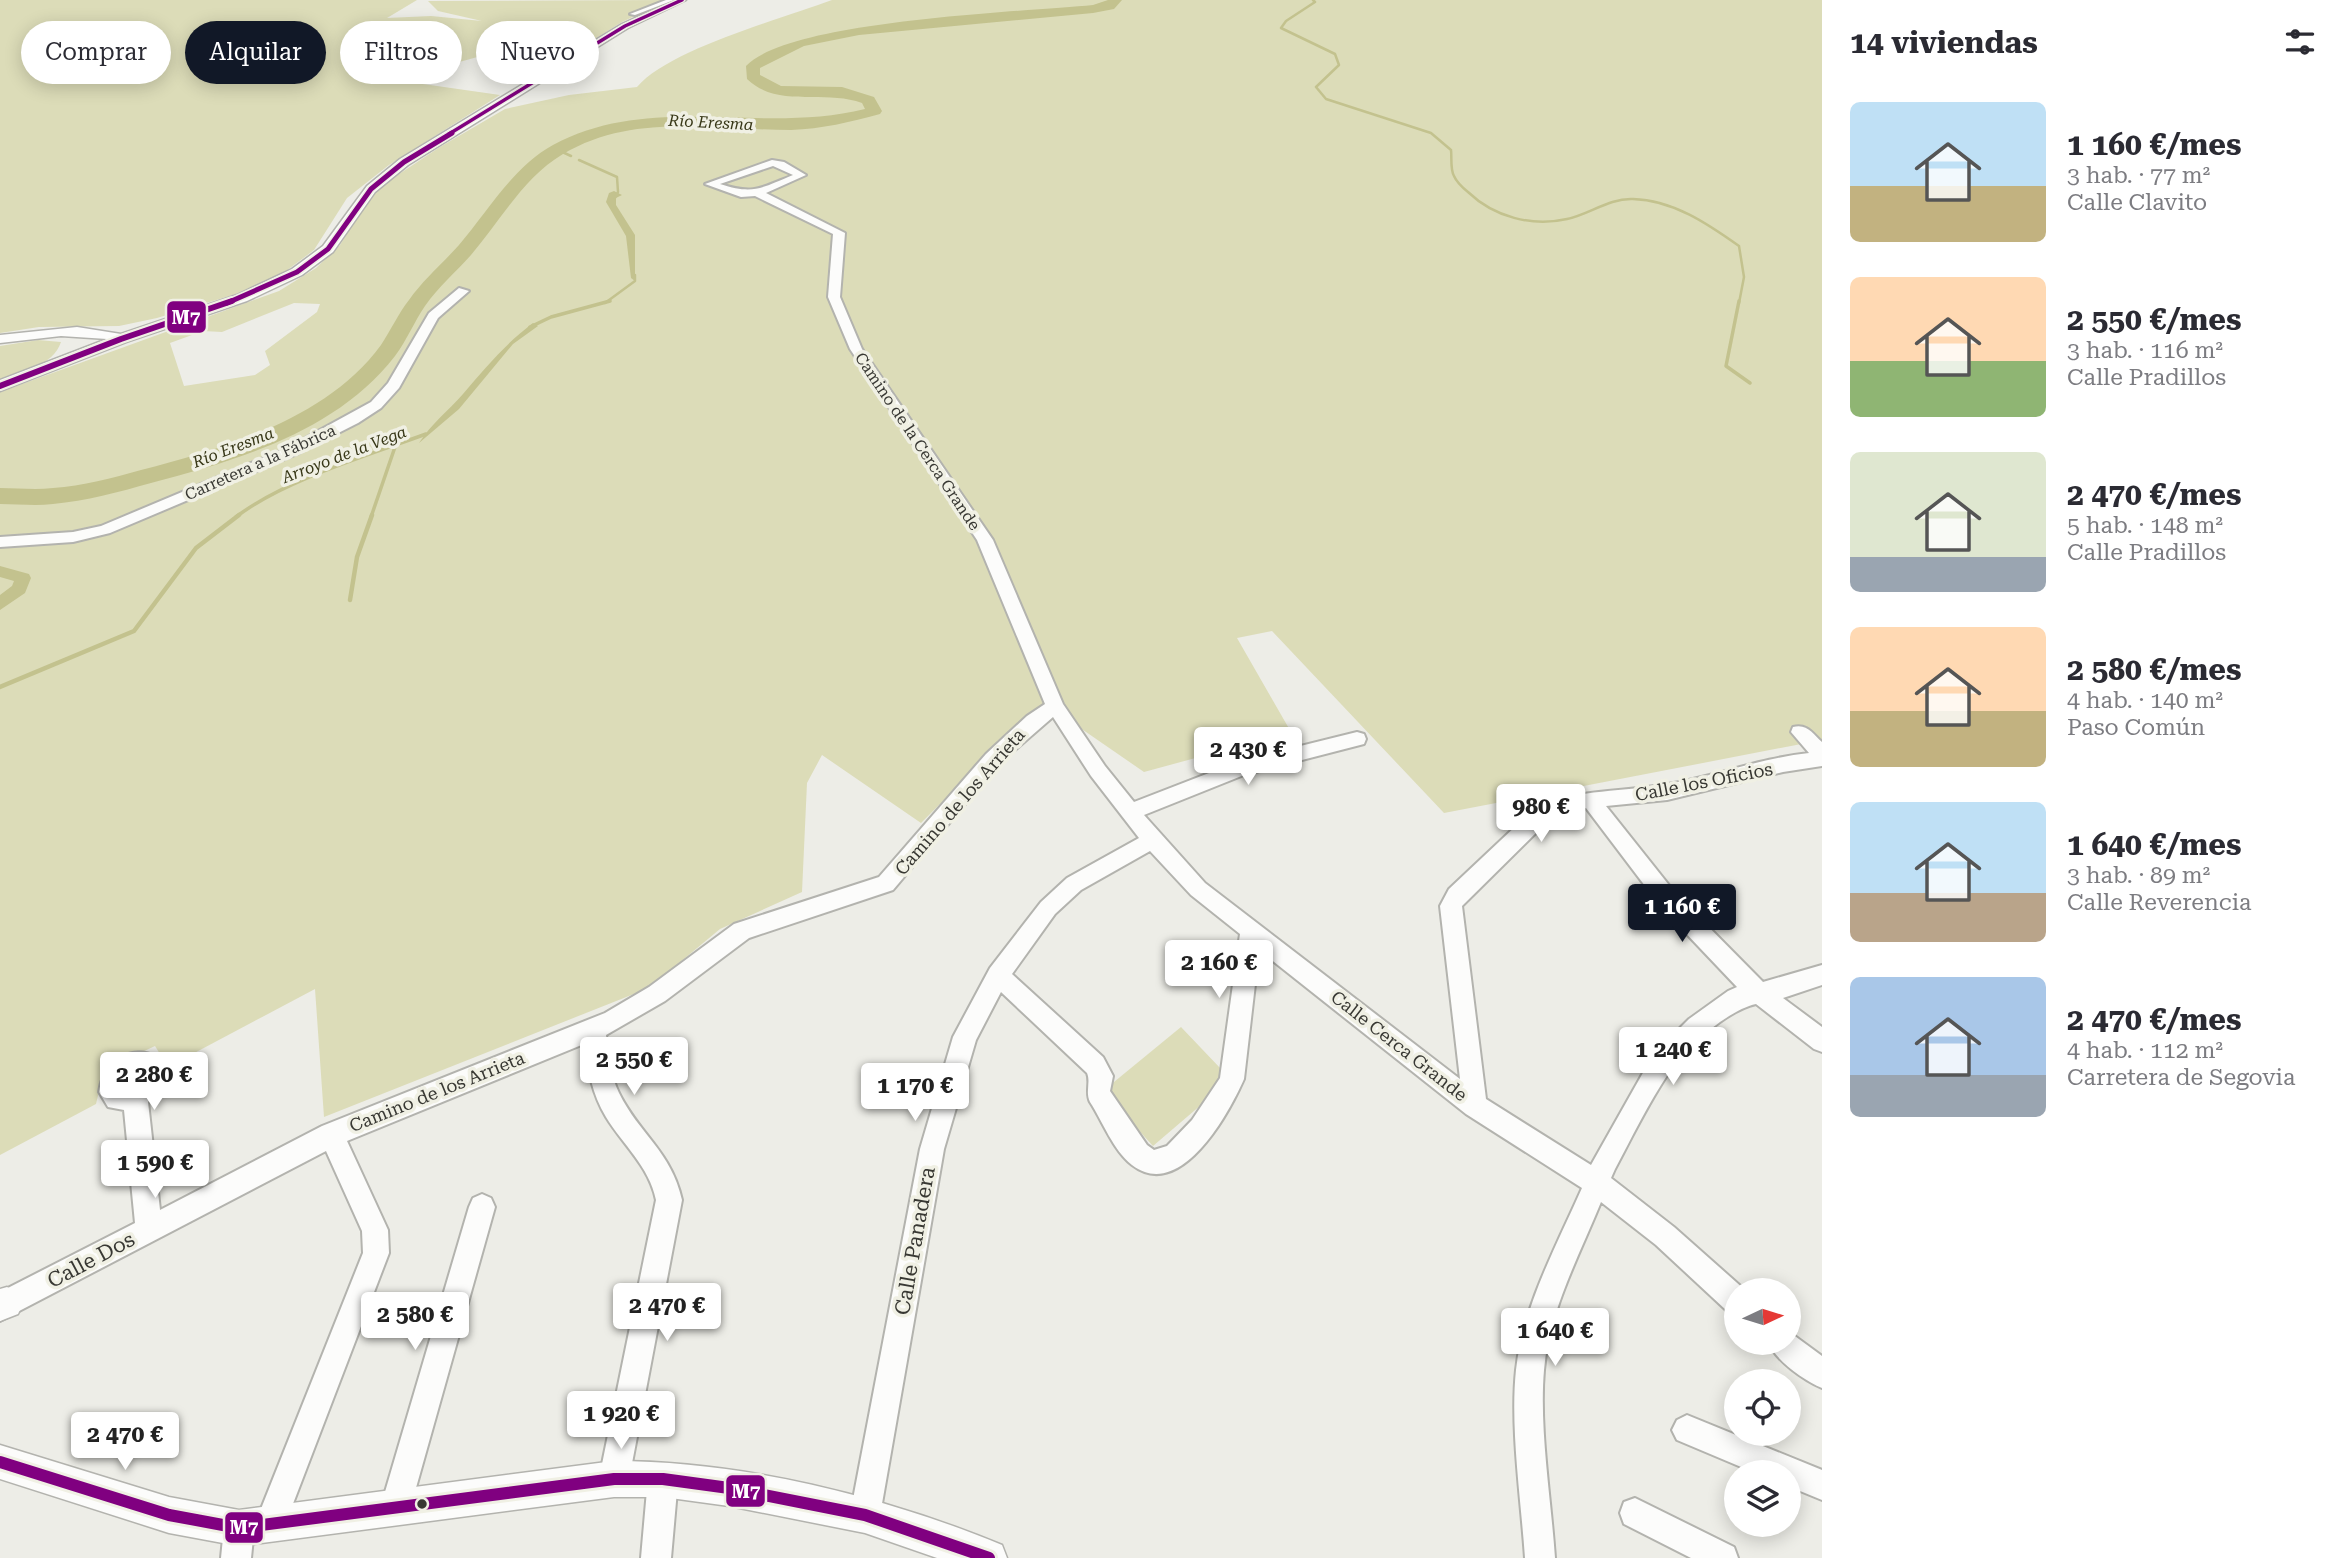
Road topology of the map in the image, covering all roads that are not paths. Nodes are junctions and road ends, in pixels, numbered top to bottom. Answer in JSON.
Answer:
{"nodes":[{"id":1,"x":671,"y":0,"type":"edge"},
{"id":2,"x":682,"y":0,"type":"edge"},
{"id":3,"x":633,"y":14,"type":"dead end"},
{"id":4,"x":757,"y":193,"type":"junction"},
{"id":5,"x":463,"y":290,"type":"dead end"},
{"id":6,"x":184,"y":318,"type":"junction"},
{"id":7,"x":82,"y":334,"type":"junction"},
{"id":8,"x":0,"y":339,"type":"edge"},
{"id":9,"x":119,"y":340,"type":"junction"},
{"id":10,"x":73,"y":358,"type":"junction"},
{"id":11,"x":0,"y":386,"type":"edge"},
{"id":12,"x":0,"y":542,"type":"edge"},
{"id":13,"x":1051,"y":697,"type":"junction"},
{"id":14,"x":1800,"y":733,"type":"dead end"},
{"id":15,"x":1357,"y":739,"type":"dead end"},
{"id":16,"x":1822,"y":754,"type":"edge"},
{"id":17,"x":1822,"y":760,"type":"edge"},
{"id":18,"x":1591,"y":800,"type":"junction"},
{"id":19,"x":1130,"y":812,"type":"junction"},
{"id":20,"x":1152,"y":840,"type":"junction"},
{"id":21,"x":1251,"y":931,"type":"junction"},
{"id":22,"x":998,"y":975,"type":"junction"},
{"id":23,"x":1822,"y":975,"type":"edge"},
{"id":24,"x":1758,"y":992,"type":"junction"},
{"id":25,"x":594,"y":1029,"type":"junction"},
{"id":26,"x":1822,"y":1041,"type":"edge"},
{"id":27,"x":135,"y":1097,"type":"dead end"},
{"id":28,"x":1475,"y":1106,"type":"junction"},
{"id":29,"x":331,"y":1135,"type":"junction"},
{"id":30,"x":1596,"y":1182,"type":"junction"},
{"id":31,"x":482,"y":1208,"type":"dead end"},
{"id":32,"x":149,"y":1229,"type":"junction"},
{"id":33,"x":1724,"y":1289,"type":"edge"},
{"id":34,"x":2,"y":1305,"type":"edge"},
{"id":35,"x":1798,"y":1355,"type":"edge"},
{"id":36,"x":1822,"y":1374,"type":"edge"},
{"id":37,"x":1687,"y":1430,"type":"dead end"},
{"id":38,"x":0,"y":1462,"type":"edge"},
{"id":39,"x":614,"y":1479,"type":"junction"},
{"id":40,"x":663,"y":1479,"type":"junction"},
{"id":41,"x":1822,"y":1485,"type":"edge"},
{"id":42,"x":395,"y":1509,"type":"junction"},
{"id":43,"x":1635,"y":1513,"type":"dead end"},
{"id":44,"x":865,"y":1515,"type":"junction"},
{"id":45,"x":248,"y":1537,"type":"edge"},
{"id":46,"x":922,"y":1547,"type":"edge"},
{"id":47,"x":656,"y":1558,"type":"edge"},
{"id":48,"x":989,"y":1558,"type":"edge"},
{"id":49,"x":1540,"y":1558,"type":"edge"},
{"id":50,"x":1723,"y":1558,"type":"edge"}],
"edges":[{"from":1,"to":3,"type":"street"},
{"from":2,"to":6,"type":"street"},
{"from":4,"to":4,"type":"street","name":"Camino de la Cerca Grande"},
{"from":4,"to":13,"type":"street","name":"Camino de la Cerca Grande"},
{"from":5,"to":12,"type":"street","name":"Carretera a la Fábrica"},
{"from":6,"to":7,"type":"street"},
{"from":6,"to":9,"type":"street"},
{"from":7,"to":8,"type":"street"},
{"from":7,"to":9,"type":"street"},
{"from":7,"to":10,"type":"street"},
{"from":9,"to":10,"type":"street"},
{"from":10,"to":11,"type":"street"},
{"from":13,"to":19,"type":"street","name":"Calle Cerca Grande"},
{"from":13,"to":25,"type":"street","name":"Camino de los Arrieta"},
{"from":14,"to":16,"type":"street"},
{"from":15,"to":19,"type":"street"},
{"from":17,"to":18,"type":"street","name":"Calle los Oficios"},
{"from":18,"to":24,"type":"street"},
{"from":18,"to":28,"type":"street","name":"Calle los Oficios"},
{"from":19,"to":20,"type":"street","name":"Calle Cerca Grande"},
{"from":20,"to":21,"type":"street","name":"Calle Cerca Grande"},
{"from":20,"to":22,"type":"street","name":"Calle Panadera"},
{"from":21,"to":22,"type":"street"},
{"from":21,"to":28,"type":"street","name":"Calle Cerca Grande"},
{"from":22,"to":44,"type":"street","name":"Calle Panadera"},
{"from":23,"to":24,"type":"street"},
{"from":24,"to":26,"type":"street"},
{"from":24,"to":30,"type":"street"},
{"from":25,"to":29,"type":"street","name":"Camino de los Arrieta"},
{"from":25,"to":39,"type":"street"},
{"from":27,"to":32,"type":"street"},
{"from":28,"to":30,"type":"street","name":"Calle Cerca Grande"},
{"from":29,"to":32,"type":"street","name":"Calle Dos"},
{"from":29,"to":45,"type":"street"},
{"from":30,"to":33,"type":"street","name":"Calle Cerca Grande"},
{"from":30,"to":49,"type":"street"},
{"from":31,"to":42,"type":"street"},
{"from":32,"to":34,"type":"street","name":"Calle Dos"},
{"from":35,"to":36,"type":"street"},
{"from":37,"to":41,"type":"street"},
{"from":38,"to":45,"type":"street"},
{"from":39,"to":40,"type":"street"},
{"from":39,"to":42,"type":"street"},
{"from":40,"to":44,"type":"street"},
{"from":40,"to":47,"type":"street"},
{"from":42,"to":45,"type":"street"},
{"from":43,"to":50,"type":"street"},
{"from":44,"to":46,"type":"street"},
{"from":46,"to":48,"type":"street"}]}
